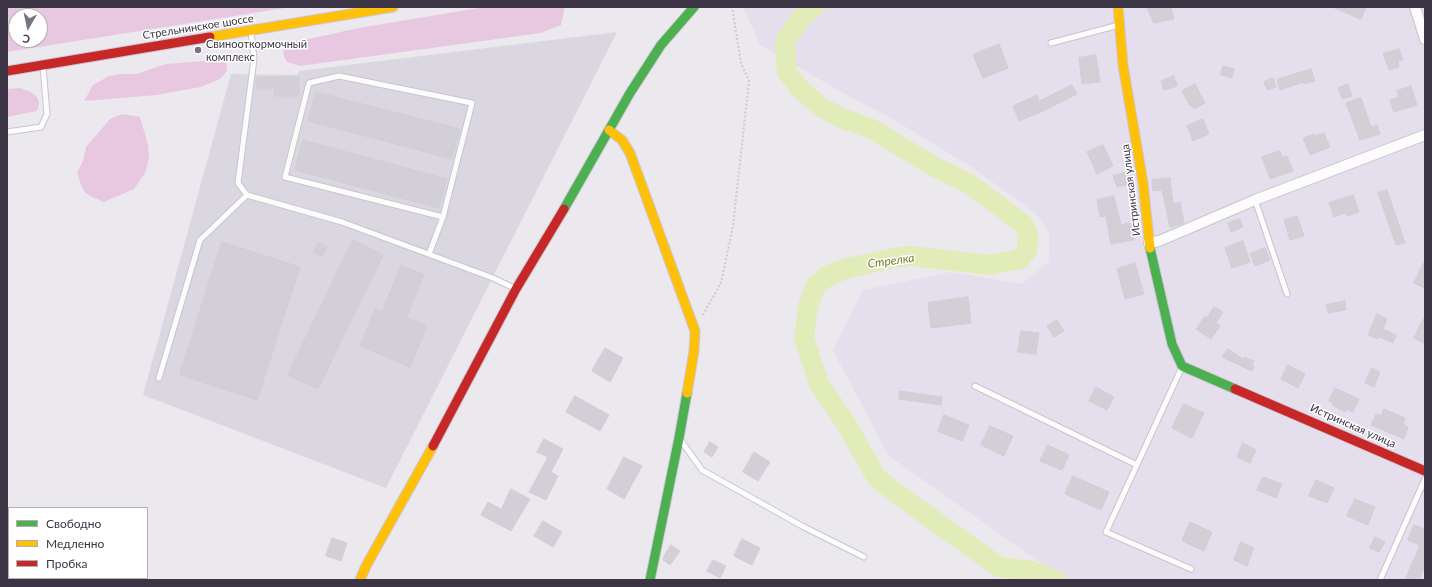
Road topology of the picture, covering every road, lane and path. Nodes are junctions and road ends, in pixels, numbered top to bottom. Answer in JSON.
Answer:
{"nodes":[{"id":1,"x":393,"y":7,"type":"edge"},
{"id":2,"x":694,"y":7,"type":"edge"},
{"id":3,"x":732,"y":7,"type":"edge"},
{"id":4,"x":1118,"y":7,"type":"edge"},
{"id":5,"x":1415,"y":7,"type":"edge"},
{"id":6,"x":1120,"y":25,"type":"junction"},
{"id":7,"x":251,"y":31,"type":"junction"},
{"id":8,"x":1425,"y":39,"type":"edge"},
{"id":9,"x":1051,"y":42,"type":"dead end"},
{"id":10,"x":43,"y":66,"type":"junction"},
{"id":11,"x":7,"y":71,"type":"edge"},
{"id":12,"x":609,"y":130,"type":"junction"},
{"id":13,"x":7,"y":132,"type":"edge"},
{"id":14,"x":1425,"y":136,"type":"edge"},
{"id":15,"x":247,"y":195,"type":"junction"},
{"id":16,"x":1255,"y":200,"type":"junction"},
{"id":17,"x":443,"y":217,"type":"junction"},
{"id":18,"x":1149,"y":243,"type":"junction"},
{"id":19,"x":428,"y":254,"type":"junction"},
{"id":20,"x":516,"y":289,"type":"junction"},
{"id":21,"x":1287,"y":294,"type":"dead end"},
{"id":22,"x":695,"y":331,"type":"junction"},
{"id":23,"x":1182,"y":366,"type":"junction"},
{"id":24,"x":159,"y":378,"type":"dead end"},
{"id":25,"x":976,"y":386,"type":"dead end"},
{"id":26,"x":679,"y":438,"type":"junction"},
{"id":27,"x":1425,"y":459,"type":"edge"},
{"id":28,"x":1137,"y":465,"type":"junction"},
{"id":29,"x":1423,"y":470,"type":"edge"},
{"id":30,"x":1425,"y":479,"type":"edge"},
{"id":31,"x":864,"y":557,"type":"dead end"},
{"id":32,"x":1191,"y":569,"type":"dead end"},
{"id":33,"x":360,"y":580,"type":"edge"},
{"id":34,"x":650,"y":580,"type":"edge"},
{"id":35,"x":1380,"y":580,"type":"edge"}],
"edges":[{"from":1,"to":7,"type":"street","name":"Стрельнинское шоссе"},
{"from":2,"to":12,"type":"street"},
{"from":3,"to":22,"type":"path"},
{"from":4,"to":6,"type":"street","name":"Истринская улица"},
{"from":5,"to":8,"type":"street"},
{"from":6,"to":9,"type":"lane"},
{"from":6,"to":18,"type":"street","name":"Истринская улица"},
{"from":7,"to":10,"type":"street","name":"Стрельнинское шоссе"},
{"from":7,"to":15,"type":"lane"},
{"from":10,"to":11,"type":"street","name":"Стрельнинское шоссе"},
{"from":10,"to":13,"type":"lane"},
{"from":12,"to":20,"type":"street"},
{"from":12,"to":22,"type":"street"},
{"from":14,"to":16,"type":"street"},
{"from":15,"to":19,"type":"lane"},
{"from":15,"to":24,"type":"lane"},
{"from":16,"to":18,"type":"street"},
{"from":16,"to":21,"type":"lane"},
{"from":17,"to":17,"type":"lane"},
{"from":17,"to":19,"type":"lane"},
{"from":18,"to":23,"type":"street","name":"Истринская улица"},
{"from":19,"to":20,"type":"lane"},
{"from":20,"to":33,"type":"street"},
{"from":22,"to":26,"type":"street"},
{"from":23,"to":28,"type":"lane"},
{"from":23,"to":29,"type":"street","name":"Истринская улица"},
{"from":25,"to":28,"type":"lane"},
{"from":26,"to":31,"type":"lane"},
{"from":26,"to":34,"type":"street"},
{"from":27,"to":29,"type":"street"},
{"from":28,"to":32,"type":"lane"},
{"from":30,"to":35,"type":"lane"}]}
